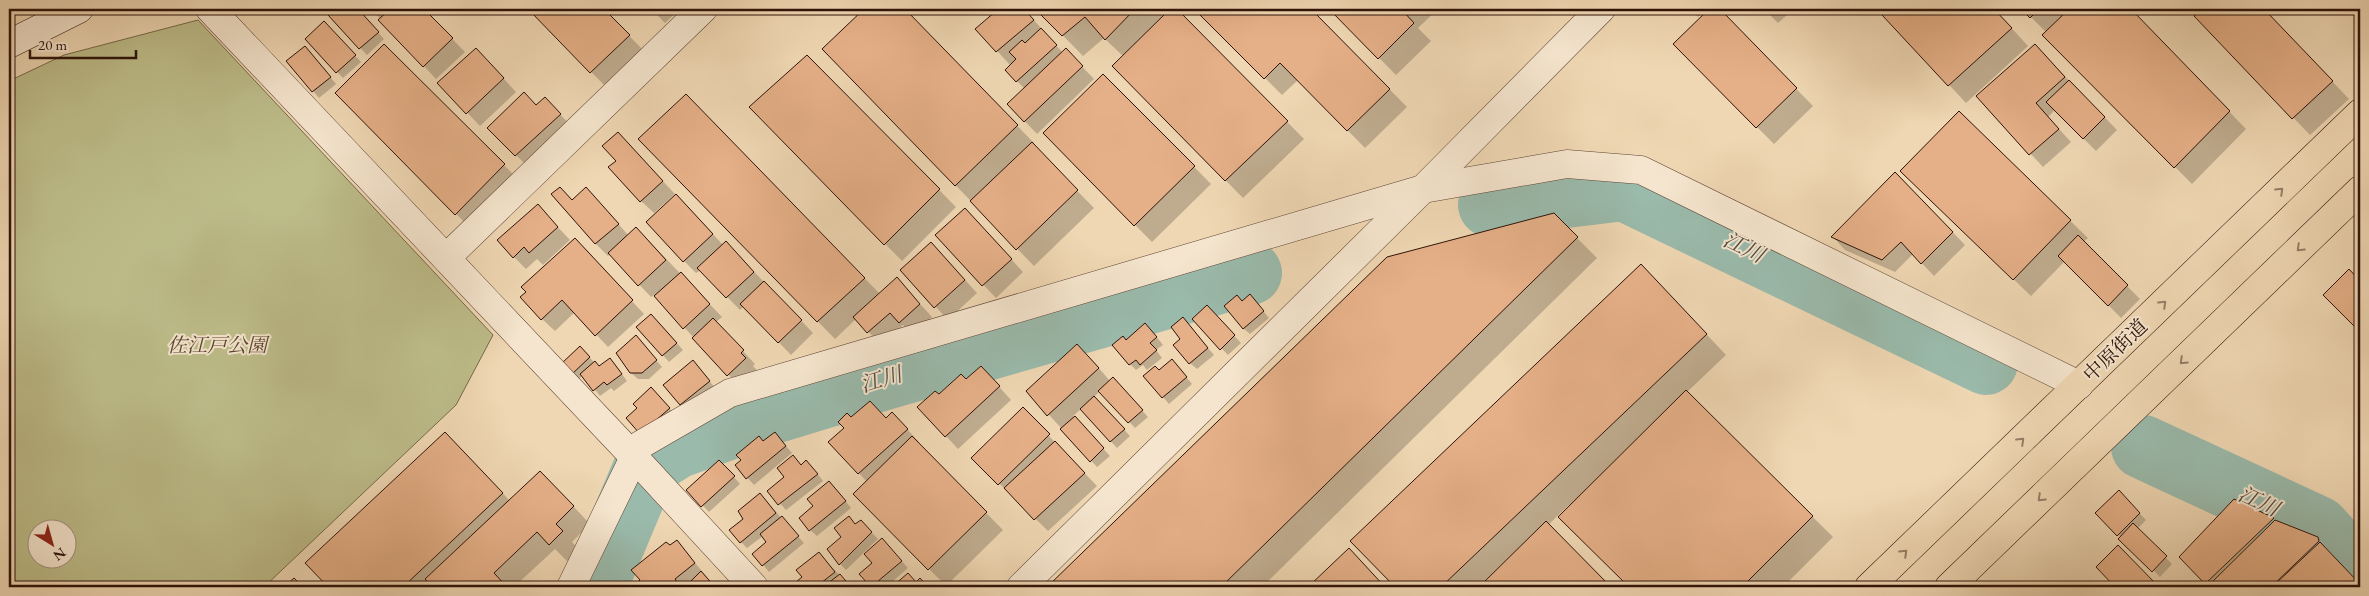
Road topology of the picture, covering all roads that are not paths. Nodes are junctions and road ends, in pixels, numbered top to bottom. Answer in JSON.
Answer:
{"nodes":[{"id":1,"x":79,"y":9,"type":"edge"},
{"id":2,"x":210,"y":9,"type":"edge"},
{"id":3,"x":703,"y":9,"type":"edge"},
{"id":4,"x":1601,"y":9,"type":"edge"},
{"id":5,"x":9,"y":44,"type":"edge"},
{"id":6,"x":2360,"y":113,"type":"edge"},
{"id":7,"x":1423,"y":189,"type":"junction"},
{"id":8,"x":2360,"y":190,"type":"edge"},
{"id":9,"x":446,"y":258,"type":"junction"},
{"id":10,"x":2079,"y":385,"type":"junction"},
{"id":11,"x":634,"y":457,"type":"junction"},
{"id":12,"x":571,"y":587,"type":"edge"},
{"id":13,"x":754,"y":587,"type":"edge"},
{"id":14,"x":1021,"y":587,"type":"edge"},
{"id":15,"x":1869,"y":587,"type":"edge"},
{"id":16,"x":1949,"y":587,"type":"edge"}],
"edges":[{"from":1,"to":5,"type":"street"},
{"from":2,"to":9,"type":"street"},
{"from":3,"to":9,"type":"street"},
{"from":4,"to":7,"type":"street"},
{"from":10,"to":6,"type":"main road","name":"中原街道","one_way":true},
{"from":7,"to":10,"type":"street"},
{"from":7,"to":11,"type":"street"},
{"from":7,"to":14,"type":"street"},
{"from":8,"to":16,"type":"main road","one_way":true},
{"from":9,"to":11,"type":"street"},
{"from":15,"to":10,"type":"main road","name":"中原街道","one_way":true},
{"from":11,"to":12,"type":"street"},
{"from":11,"to":13,"type":"street"}]}
